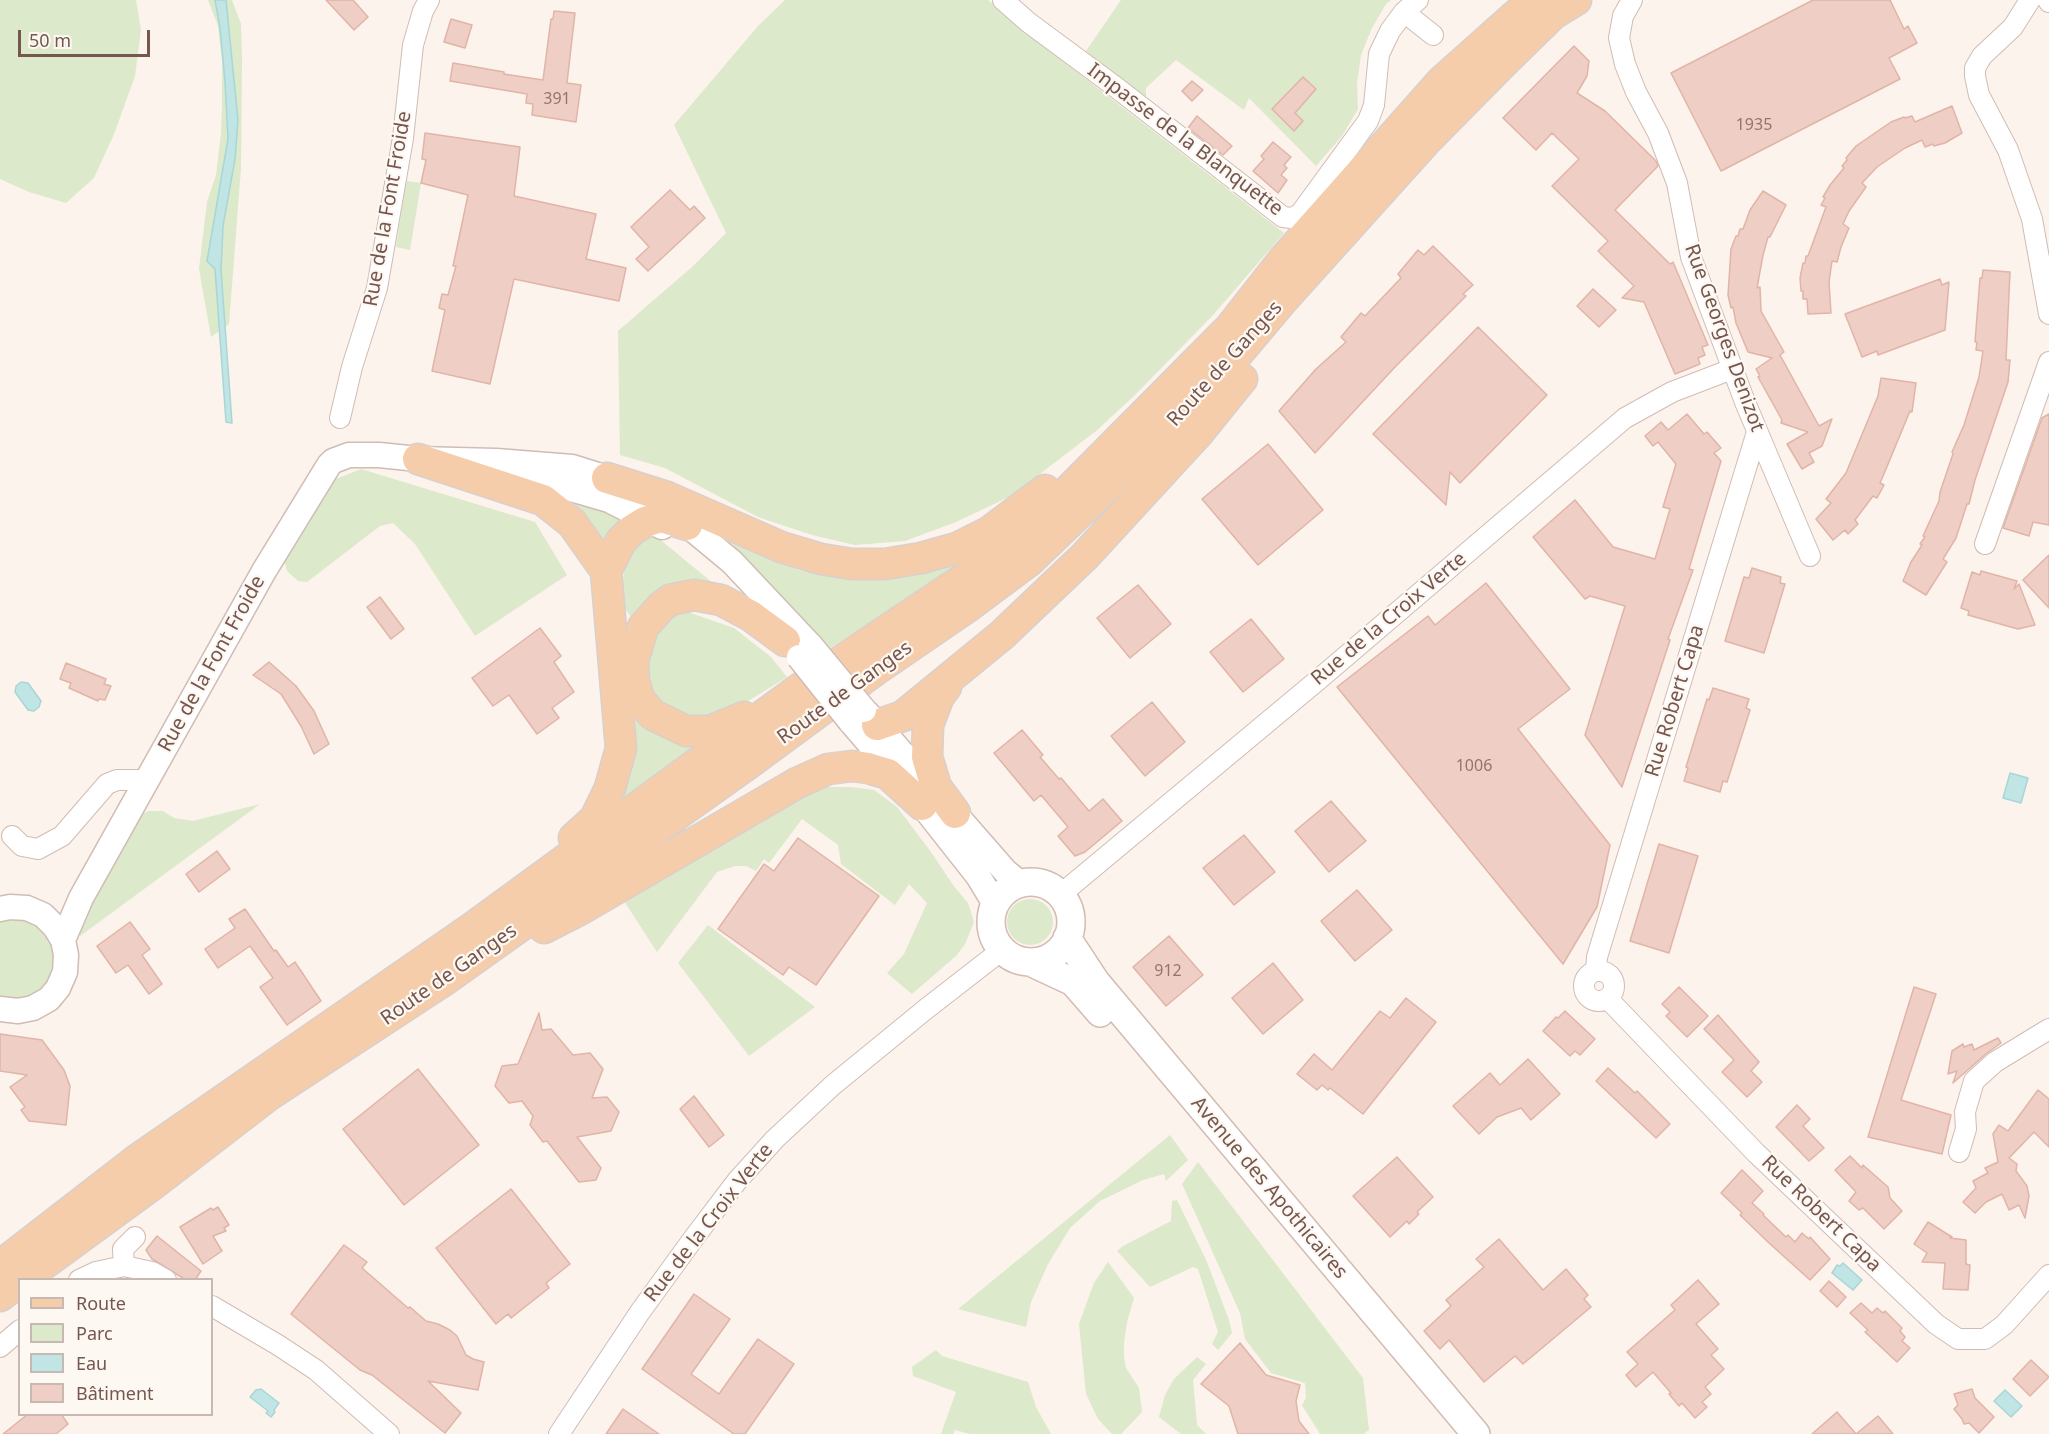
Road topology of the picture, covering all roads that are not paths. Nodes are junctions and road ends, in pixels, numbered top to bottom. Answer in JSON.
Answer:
{"nodes":[{"id":1,"x":429,"y":0,"type":"edge"},
{"id":2,"x":1003,"y":0,"type":"edge"},
{"id":3,"x":2030,"y":0,"type":"edge"},
{"id":4,"x":1558,"y":4,"type":"edge"},
{"id":5,"x":1411,"y":6,"type":"edge"},
{"id":6,"x":1628,"y":8,"type":"edge"},
{"id":7,"x":1432,"y":35,"type":"dead end"},
{"id":8,"x":1364,"y":207,"type":"junction"},
{"id":9,"x":2049,"y":314,"type":"edge"},
{"id":10,"x":2048,"y":365,"type":"edge"},
{"id":11,"x":1732,"y":369,"type":"junction"},
{"id":12,"x":340,"y":418,"type":"dead end"},
{"id":13,"x":1130,"y":428,"type":"junction"},
{"id":14,"x":1757,"y":432,"type":"junction"},
{"id":15,"x":418,"y":459,"type":"junction"},
{"id":16,"x":607,"y":478,"type":"junction"},
{"id":17,"x":651,"y":520,"type":"junction"},
{"id":18,"x":687,"y":525,"type":"junction"},
{"id":19,"x":1985,"y":544,"type":"dead end"},
{"id":20,"x":1810,"y":556,"type":"dead end"},
{"id":21,"x":606,"y":571,"type":"junction"},
{"id":22,"x":800,"y":649,"type":"junction"},
{"id":23,"x":959,"y":671,"type":"junction"},
{"id":24,"x":795,"y":692,"type":"junction"},
{"id":25,"x":862,"y":717,"type":"junction"},
{"id":26,"x":147,"y":780,"type":"junction"},
{"id":27,"x":922,"y":805,"type":"junction"},
{"id":28,"x":955,"y":813,"type":"junction"},
{"id":29,"x":12,"y":836,"type":"dead end"},
{"id":30,"x":1020,"y":883,"type":"junction"},
{"id":31,"x":1060,"y":895,"type":"junction"},
{"id":32,"x":81,"y":898,"type":"junction"},
{"id":33,"x":995,"y":904,"type":"junction"},
{"id":34,"x":0,"y":909,"type":"edge"},
{"id":35,"x":43,"y":915,"type":"junction"},
{"id":36,"x":472,"y":928,"type":"junction"},
{"id":37,"x":1067,"y":938,"type":"junction"},
{"id":38,"x":63,"y":940,"type":"junction"},
{"id":39,"x":1002,"y":950,"type":"junction"},
{"id":40,"x":1030,"y":962,"type":"junction"},
{"id":41,"x":443,"y":981,"type":"junction"},
{"id":42,"x":0,"y":1009,"type":"edge"},
{"id":43,"x":2049,"y":1029,"type":"edge"},
{"id":44,"x":1959,"y":1152,"type":"dead end"},
{"id":45,"x":135,"y":1237,"type":"dead end"},
{"id":46,"x":0,"y":1266,"type":"edge"},
{"id":47,"x":124,"y":1266,"type":"junction"},
{"id":48,"x":2049,"y":1275,"type":"edge"},
{"id":49,"x":24,"y":1278,"type":"edge"},
{"id":50,"x":83,"y":1278,"type":"edge"},
{"id":51,"x":162,"y":1278,"type":"edge"},
{"id":52,"x":18,"y":1282,"type":"edge"},
{"id":53,"x":0,"y":1296,"type":"edge"},
{"id":54,"x":213,"y":1307,"type":"edge"},
{"id":55,"x":18,"y":1332,"type":"edge"},
{"id":56,"x":0,"y":1347,"type":"edge"},
{"id":57,"x":389,"y":1434,"type":"edge"},
{"id":58,"x":559,"y":1434,"type":"edge"},
{"id":59,"x":1452,"y":1434,"type":"edge"},
{"id":60,"x":1476,"y":1434,"type":"edge"}],
"edges":[{"from":1,"to":12,"type":"street","name":"Rue de la Font Froide"},
{"from":2,"to":5,"type":"street","name":"Impasse de la Blanquette"},
{"from":3,"to":9,"type":"street"},
{"from":4,"to":8,"type":"main road","name":"Route de Ganges"},
{"from":4,"to":13,"type":"main road","name":"Route de Ganges"},
{"from":5,"to":7,"type":"street"},
{"from":6,"to":11,"type":"street","name":"Rue Georges Denizot"},
{"from":8,"to":23,"type":"main road"},
{"from":8,"to":41,"type":"main road","name":"Route de Ganges"},
{"from":10,"to":19,"type":"street"},
{"from":11,"to":14,"type":"street","name":"Rue Georges Denizot"},
{"from":11,"to":31,"type":"street","name":"Rue de la Croix Verte"},
{"from":13,"to":16,"type":"main road"},
{"from":13,"to":24,"type":"main road","name":"Route de Ganges"},
{"from":14,"to":20,"type":"street","name":"Rue Georges Denizot"},
{"from":14,"to":48,"type":"street","name":"Rue Robert Capa"},
{"from":15,"to":16,"type":"street"},
{"from":15,"to":17,"type":"street"},
{"from":15,"to":21,"type":"main road"},
{"from":15,"to":26,"type":"street","name":"Rue de la Font Froide"},
{"from":16,"to":18,"type":"street"},
{"from":17,"to":18,"type":"main road"},
{"from":17,"to":21,"type":"main road"},
{"from":17,"to":22,"type":"street"},
{"from":18,"to":22,"type":"street"},
{"from":21,"to":36,"type":"main road"},
{"from":22,"to":24,"type":"main road"},
{"from":22,"to":25,"type":"street","bridge":true},
{"from":23,"to":25,"type":"main road"},
{"from":23,"to":28,"type":"main road"},
{"from":24,"to":36,"type":"main road","name":"Route de Ganges"},
{"from":25,"to":27,"type":"street"},
{"from":25,"to":28,"type":"street"},
{"from":26,"to":29,"type":"street"},
{"from":26,"to":32,"type":"street","name":"Rue de la Font Froide"},
{"from":27,"to":33,"type":"street"},
{"from":27,"to":41,"type":"main road"},
{"from":28,"to":30,"type":"street"},
{"from":30,"to":31,"type":"main road"},
{"from":30,"to":33,"type":"main road"},
{"from":31,"to":37,"type":"main road"},
{"from":32,"to":35,"type":"street"},
{"from":32,"to":38,"type":"street","name":"Rue de la Font Froide"},
{"from":33,"to":39,"type":"main road"},
{"from":34,"to":35,"type":"street"},
{"from":35,"to":38,"type":"street"},
{"from":36,"to":46,"type":"main road","name":"Route de Ganges"},
{"from":37,"to":40,"type":"main road"},
{"from":37,"to":60,"type":"main road","name":"Avenue des Apothicaires"},
{"from":38,"to":42,"type":"street"},
{"from":39,"to":40,"type":"main road","name":"Avenue des Apothicaires"},
{"from":39,"to":58,"type":"street","name":"Rue de la Croix Verte"},
{"from":40,"to":59,"type":"main road","name":"Avenue des Apothicaires"},
{"from":41,"to":49,"type":"main road","name":"Route de Ganges"},
{"from":43,"to":44,"type":"street"},
{"from":45,"to":47,"type":"street"},
{"from":47,"to":50,"type":"street"},
{"from":47,"to":51,"type":"street"},
{"from":52,"to":53,"type":"main road","name":"Route de Ganges"},
{"from":54,"to":57,"type":"street"},
{"from":55,"to":56,"type":"street"}]}
